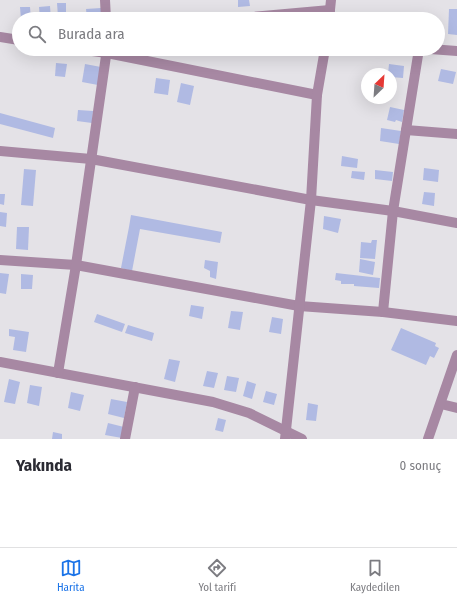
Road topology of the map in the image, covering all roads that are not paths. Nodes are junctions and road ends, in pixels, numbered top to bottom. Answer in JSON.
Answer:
{"nodes":[{"id":1,"x":105,"y":0,"type":"edge"},
{"id":2,"x":330,"y":10,"type":"edge"},
{"id":3,"x":106,"y":12,"type":"edge"},
{"id":4,"x":308,"y":12,"type":"edge"},
{"id":5,"x":12,"y":36,"type":"edge"},
{"id":6,"x":0,"y":37,"type":"edge"},
{"id":7,"x":12,"y":39,"type":"edge"},
{"id":8,"x":445,"y":50,"type":"edge"},
{"id":9,"x":457,"y":51,"type":"edge"},
{"id":10,"x":106,"y":56,"type":"edge"},
{"id":11,"x":131,"y":56,"type":"edge"},
{"id":12,"x":324,"y":56,"type":"edge"},
{"id":13,"x":417,"y":56,"type":"edge"},
{"id":14,"x":318,"y":95,"type":"junction"},
{"id":15,"x":406,"y":130,"type":"junction"},
{"id":16,"x":457,"y":134,"type":"edge"},
{"id":17,"x":0,"y":152,"type":"edge"},
{"id":18,"x":91,"y":158,"type":"junction"},
{"id":19,"x":311,"y":200,"type":"junction"},
{"id":20,"x":393,"y":211,"type":"junction"},
{"id":21,"x":457,"y":223,"type":"edge"},
{"id":22,"x":0,"y":260,"type":"edge"},
{"id":23,"x":76,"y":266,"type":"junction"},
{"id":24,"x":299,"y":306,"type":"junction"},
{"id":25,"x":383,"y":312,"type":"junction"},
{"id":26,"x":457,"y":321,"type":"edge"},
{"id":27,"x":457,"y":355,"type":"edge"},
{"id":28,"x":0,"y":362,"type":"edge"},
{"id":29,"x":58,"y":373,"type":"junction"},
{"id":30,"x":135,"y":387,"type":"junction"},
{"id":31,"x":441,"y":404,"type":"junction"},
{"id":32,"x":457,"y":408,"type":"edge"},
{"id":33,"x":286,"y":435,"type":"edge"},
{"id":34,"x":125,"y":439,"type":"edge"},
{"id":35,"x":302,"y":439,"type":"edge"},
{"id":36,"x":428,"y":439,"type":"edge"}],
"edges":[{"from":1,"to":3,"type":"street"},
{"from":2,"to":4,"type":"street"},
{"from":5,"to":6,"type":"street"},
{"from":6,"to":7,"type":"street"},
{"from":8,"to":9,"type":"street"},
{"from":10,"to":18,"type":"street"},
{"from":11,"to":14,"type":"street"},
{"from":12,"to":14,"type":"street"},
{"from":13,"to":15,"type":"street"},
{"from":14,"to":19,"type":"street"},
{"from":15,"to":16,"type":"street"},
{"from":15,"to":20,"type":"street"},
{"from":17,"to":18,"type":"street"},
{"from":18,"to":19,"type":"street"},
{"from":18,"to":23,"type":"street"},
{"from":19,"to":20,"type":"street"},
{"from":19,"to":24,"type":"street"},
{"from":20,"to":21,"type":"street"},
{"from":20,"to":25,"type":"street"},
{"from":22,"to":23,"type":"street"},
{"from":23,"to":24,"type":"street"},
{"from":23,"to":29,"type":"street"},
{"from":24,"to":25,"type":"street"},
{"from":24,"to":33,"type":"street"},
{"from":25,"to":26,"type":"street"},
{"from":27,"to":31,"type":"street"},
{"from":28,"to":29,"type":"street"},
{"from":29,"to":30,"type":"street"},
{"from":30,"to":33,"type":"street"},
{"from":30,"to":34,"type":"street"},
{"from":31,"to":32,"type":"street"},
{"from":31,"to":36,"type":"street"},
{"from":33,"to":35,"type":"street"}]}
